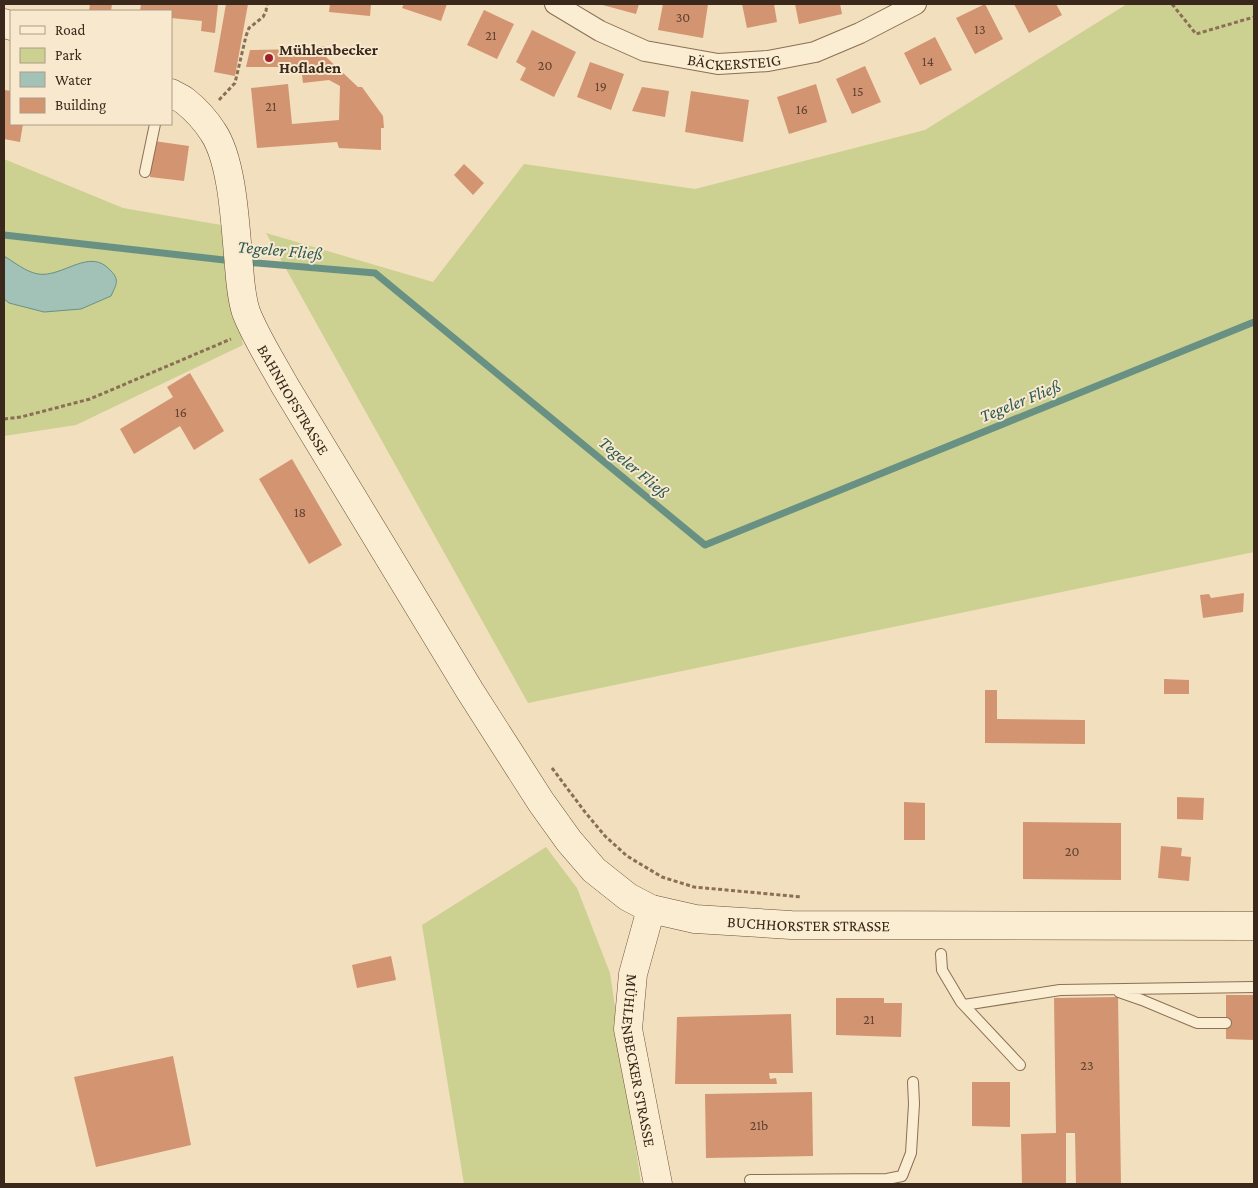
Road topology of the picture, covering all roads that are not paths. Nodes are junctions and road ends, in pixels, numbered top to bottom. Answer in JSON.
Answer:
{"nodes":[{"id":1,"x":555,"y":4,"type":"edge"},
{"id":2,"x":916,"y":4,"type":"edge"},
{"id":3,"x":172,"y":94,"type":"edge"},
{"id":4,"x":154,"y":125,"type":"edge"},
{"id":5,"x":145,"y":172,"type":"dead end"},
{"id":6,"x":470,"y":691,"type":"joint"},
{"id":7,"x":651,"y":909,"type":"junction"},
{"id":8,"x":1254,"y":926,"type":"edge"},
{"id":9,"x":941,"y":954,"type":"dead end"},
{"id":10,"x":1254,"y":987,"type":"edge"},
{"id":11,"x":1111,"y":989,"type":"junction"},
{"id":12,"x":964,"y":1006,"type":"junction"},
{"id":13,"x":1226,"y":1024,"type":"dead end"},
{"id":14,"x":1020,"y":1065,"type":"dead end"},
{"id":15,"x":913,"y":1082,"type":"dead end"},
{"id":16,"x":750,"y":1180,"type":"dead end"},
{"id":17,"x":658,"y":1184,"type":"edge"}],
"edges":[{"from":1,"to":2,"type":"street","name":"BÄCKERSTEIG"},
{"from":3,"to":6,"type":"main road","name":"BAHNHOFSTRASSE"},
{"from":4,"to":5,"type":"lane"},
{"from":6,"to":7,"type":"main road","name":"BUCHHORSTER STRASSE"},
{"from":7,"to":8,"type":"main road","name":"BUCHHORSTER STRASSE"},
{"from":7,"to":17,"type":"main road","name":"MÜHLENBECKER STRASSE"},
{"from":9,"to":12,"type":"lane"},
{"from":10,"to":11,"type":"lane"},
{"from":11,"to":12,"type":"lane"},
{"from":11,"to":13,"type":"lane"},
{"from":12,"to":14,"type":"lane"},
{"from":15,"to":16,"type":"lane"}]}
